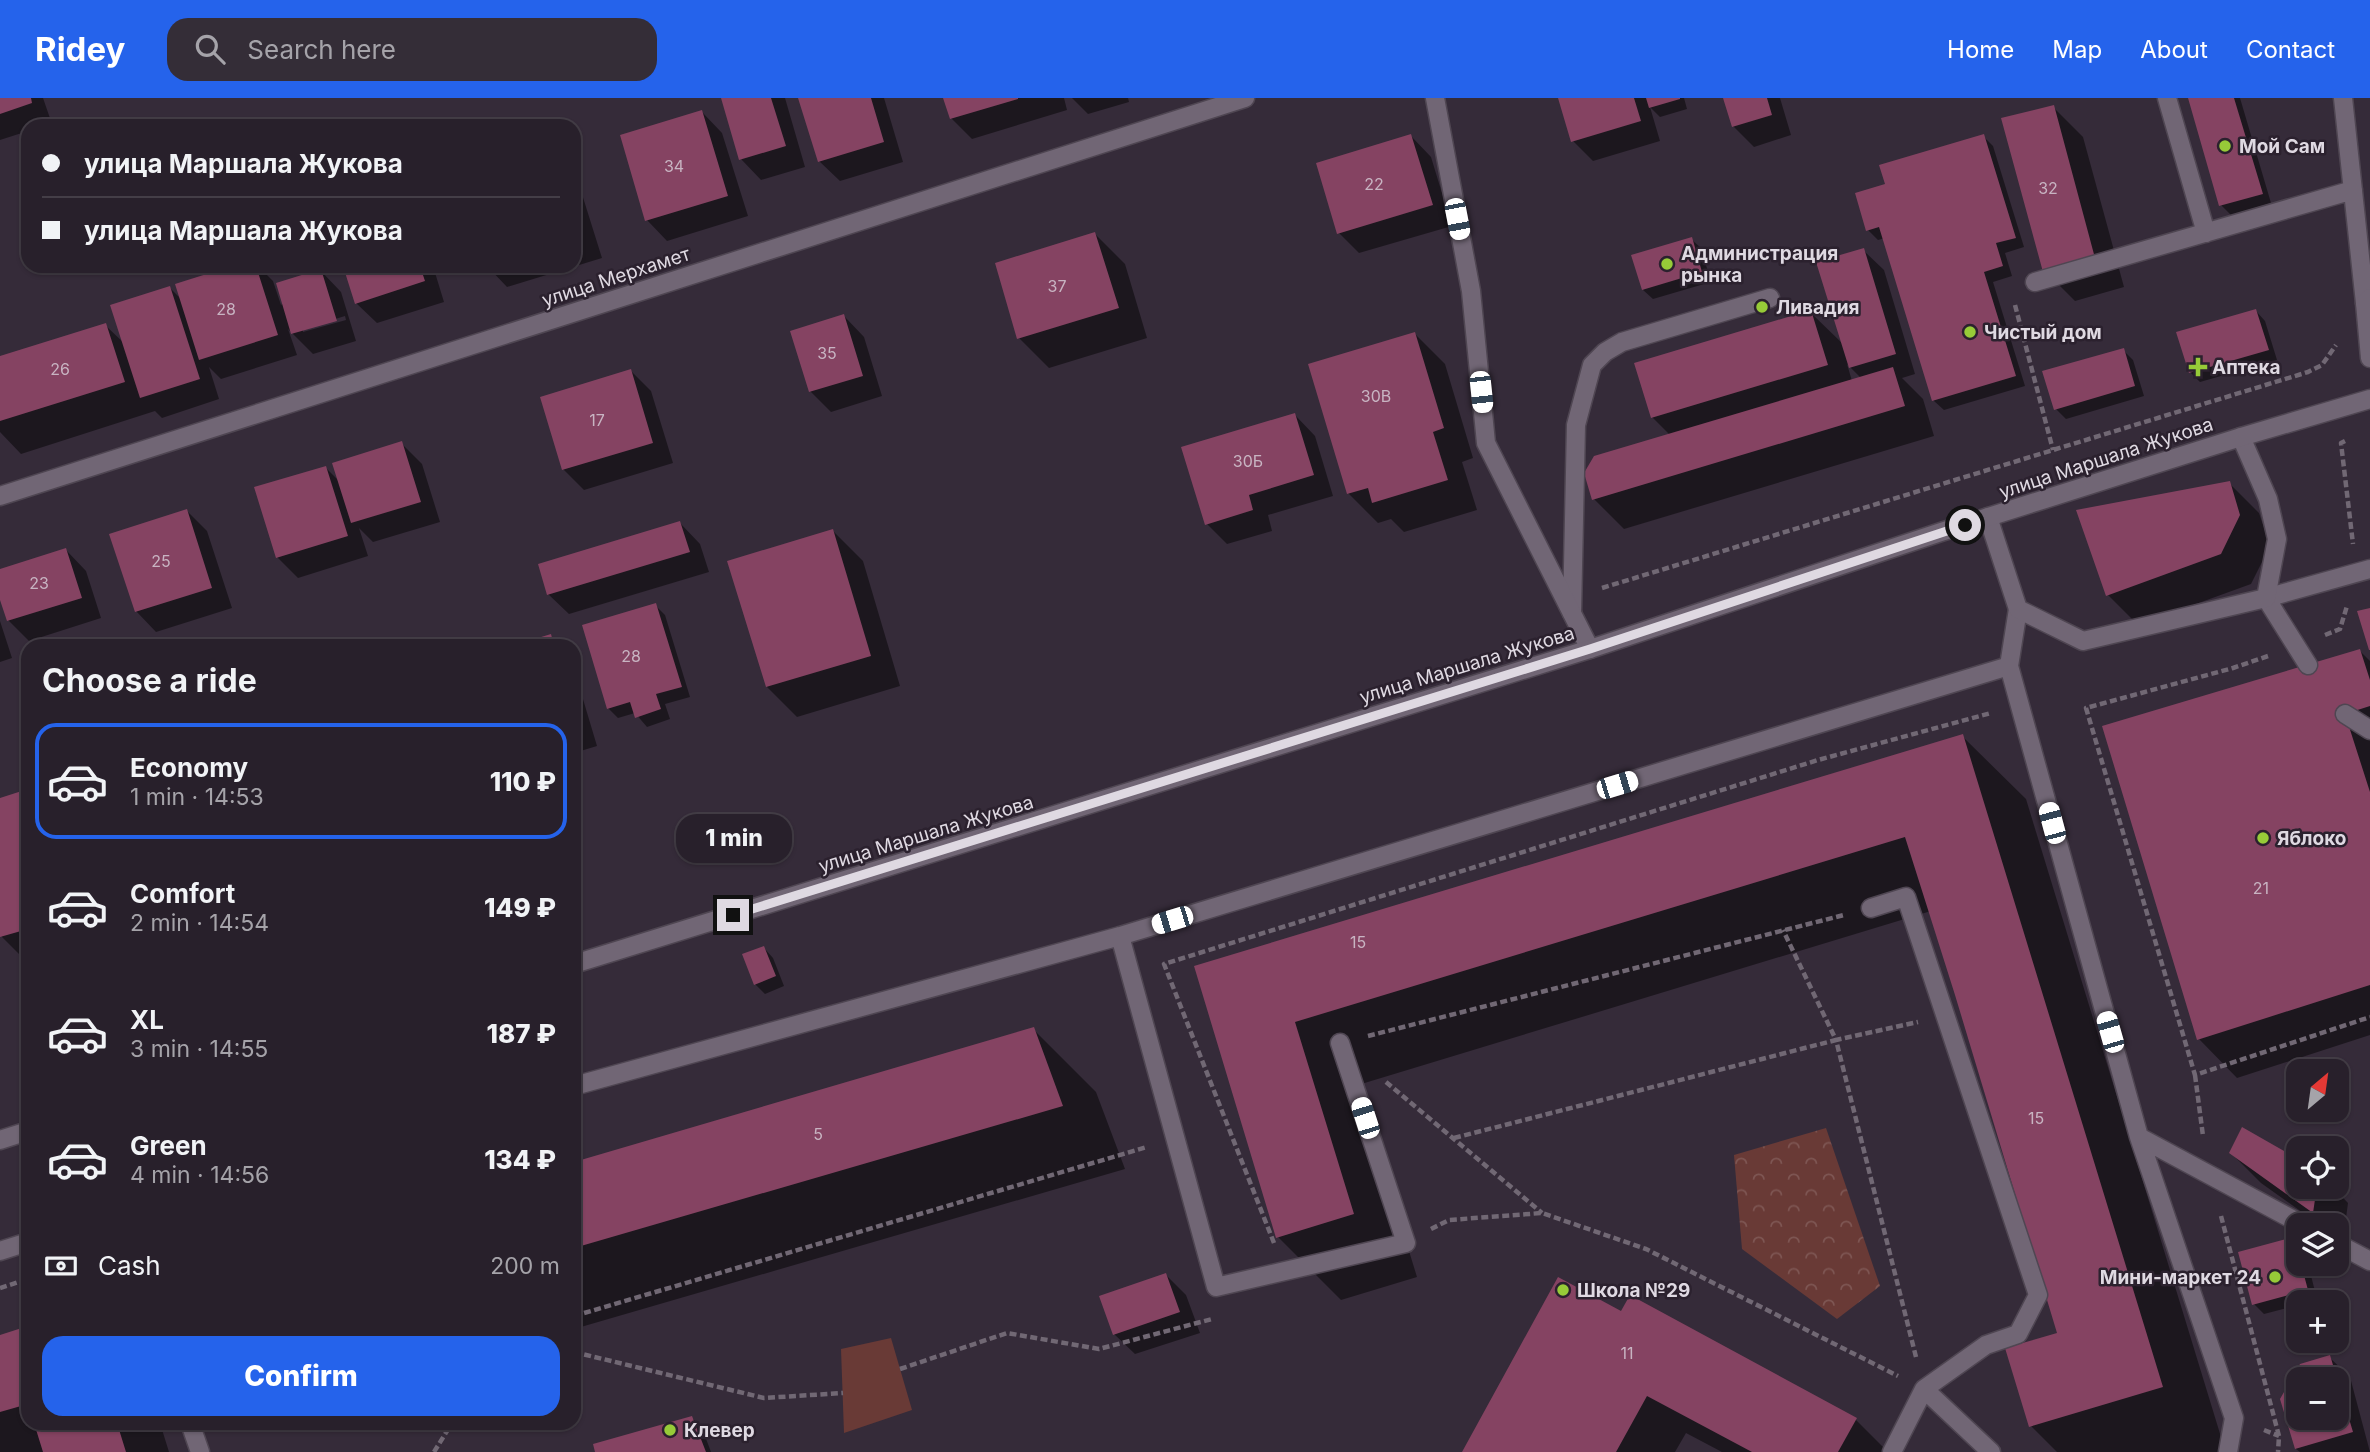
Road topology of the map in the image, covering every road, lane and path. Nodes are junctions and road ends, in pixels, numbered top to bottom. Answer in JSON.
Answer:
{"nodes":[{"id":1,"x":1245,"y":98,"type":"edge"},
{"id":2,"x":1435,"y":98,"type":"edge"},
{"id":3,"x":2167,"y":98,"type":"edge"},
{"id":4,"x":2343,"y":98,"type":"edge"},
{"id":5,"x":2353,"y":190,"type":"junction"},
{"id":6,"x":2206,"y":233,"type":"junction"},
{"id":7,"x":2035,"y":282,"type":"joint"},
{"id":8,"x":1770,"y":298,"type":"dead end"},
{"id":9,"x":2368,"y":300,"type":"edge"},
{"id":10,"x":2338,"y":339,"type":"dead end"},
{"id":11,"x":2370,"y":358,"type":"edge"},
{"id":12,"x":2370,"y":399,"type":"edge"},
{"id":13,"x":2241,"y":437,"type":"junction"},
{"id":14,"x":2350,"y":440,"type":"dead end"},
{"id":15,"x":2053,"y":450,"type":"junction"},
{"id":16,"x":0,"y":496,"type":"edge"},
{"id":17,"x":1989,"y":517,"type":"junction"},
{"id":18,"x":2364,"y":571,"type":"edge"},
{"id":19,"x":2350,"y":596,"type":"dead end"},
{"id":20,"x":2266,"y":598,"type":"junction"},
{"id":21,"x":1572,"y":605,"type":"junction"},
{"id":22,"x":2018,"y":609,"type":"junction"},
{"id":23,"x":2295,"y":646,"type":"junction"},
{"id":24,"x":1590,"y":649,"type":"junction"},
{"id":25,"x":2308,"y":664,"type":"dead end"},
{"id":26,"x":2009,"y":666,"type":"junction"},
{"id":27,"x":1996,"y":712,"type":"dead end"},
{"id":28,"x":2345,"y":714,"type":"dead end"},
{"id":29,"x":2368,"y":726,"type":"edge"},
{"id":30,"x":1871,"y":908,"type":"joint"},
{"id":31,"x":1783,"y":930,"type":"junction"},
{"id":32,"x":1120,"y":936,"type":"junction"},
{"id":33,"x":581,"y":962,"type":"edge"},
{"id":34,"x":1945,"y":1016,"type":"junction"},
{"id":35,"x":2370,"y":1017,"type":"edge"},
{"id":36,"x":1836,"y":1040,"type":"junction"},
{"id":37,"x":1340,"y":1043,"type":"joint"},
{"id":38,"x":2195,"y":1074,"type":"junction"},
{"id":39,"x":1381,"y":1078,"type":"dead end"},
{"id":40,"x":581,"y":1084,"type":"edge"},
{"id":41,"x":21,"y":1133,"type":"edge"},
{"id":42,"x":2139,"y":1137,"type":"junction"},
{"id":43,"x":1176,"y":1138,"type":"junction"},
{"id":44,"x":1454,"y":1138,"type":"junction"},
{"id":45,"x":0,"y":1140,"type":"edge"},
{"id":46,"x":2212,"y":1176,"type":"junction"},
{"id":47,"x":1542,"y":1213,"type":"junction"},
{"id":48,"x":2286,"y":1216,"type":"edge"},
{"id":49,"x":1406,"y":1243,"type":"junction"},
{"id":50,"x":21,"y":1244,"type":"edge"},
{"id":51,"x":1276,"y":1248,"type":"dead end"},
{"id":52,"x":2349,"y":1250,"type":"edge"},
{"id":53,"x":0,"y":1251,"type":"edge"},
{"id":54,"x":2370,"y":1261,"type":"edge"},
{"id":55,"x":21,"y":1281,"type":"edge"},
{"id":56,"x":0,"y":1288,"type":"edge"},
{"id":57,"x":581,"y":1314,"type":"edge"},
{"id":58,"x":1219,"y":1317,"type":"dead end"},
{"id":59,"x":581,"y":1354,"type":"edge"},
{"id":60,"x":900,"y":1368,"type":"dead end"},
{"id":61,"x":1924,"y":1389,"type":"junction"},
{"id":62,"x":843,"y":1393,"type":"dead end"},
{"id":63,"x":2234,"y":1418,"type":"junction"},
{"id":64,"x":192,"y":1430,"type":"edge"},
{"id":65,"x":448,"y":1430,"type":"edge"},
{"id":66,"x":2279,"y":1436,"type":"junction"},
{"id":67,"x":200,"y":1452,"type":"edge"},
{"id":68,"x":434,"y":1452,"type":"edge"},
{"id":69,"x":1892,"y":1452,"type":"edge"},
{"id":70,"x":1991,"y":1452,"type":"edge"},
{"id":71,"x":2228,"y":1452,"type":"edge"},
{"id":72,"x":2278,"y":1452,"type":"edge"}],
"edges":[{"from":1,"to":16,"type":"street","name":"улица Мерхамет"},
{"from":2,"to":21,"type":"street"},
{"from":3,"to":6,"type":"street"},
{"from":4,"to":5,"type":"street"},
{"from":5,"to":6,"type":"street"},
{"from":5,"to":9,"type":"street"},
{"from":6,"to":7,"type":"street"},
{"from":7,"to":15,"type":"path"},
{"from":8,"to":21,"type":"street"},
{"from":9,"to":11,"type":"street"},
{"from":10,"to":15,"type":"path"},
{"from":12,"to":13,"type":"street","name":"улица Маршала Жукова"},
{"from":13,"to":17,"type":"street","name":"улица Маршала Жукова"},
{"from":13,"to":20,"type":"street"},
{"from":14,"to":18,"type":"path"},
{"from":15,"to":21,"type":"path"},
{"from":17,"to":22,"type":"street"},
{"from":17,"to":24,"type":"street","name":"улица Маршала Жукова"},
{"from":18,"to":20,"type":"street"},
{"from":19,"to":23,"type":"path"},
{"from":20,"to":22,"type":"street"},
{"from":20,"to":23,"type":"street"},
{"from":21,"to":24,"type":"street"},
{"from":22,"to":26,"type":"street"},
{"from":23,"to":25,"type":"street"},
{"from":23,"to":38,"type":"path"},
{"from":24,"to":33,"type":"street","name":"улица Маршала Жукова"},
{"from":26,"to":32,"type":"street"},
{"from":26,"to":42,"type":"street"},
{"from":27,"to":51,"type":"path"},
{"from":28,"to":29,"type":"street"},
{"from":30,"to":31,"type":"path"},
{"from":30,"to":34,"type":"street"},
{"from":31,"to":36,"type":"path"},
{"from":31,"to":37,"type":"path"},
{"from":32,"to":40,"type":"street"},
{"from":32,"to":43,"type":"street"},
{"from":34,"to":36,"type":"path"},
{"from":34,"to":61,"type":"street"},
{"from":35,"to":38,"type":"path"},
{"from":36,"to":44,"type":"path"},
{"from":36,"to":61,"type":"path"},
{"from":37,"to":49,"type":"street"},
{"from":38,"to":46,"type":"path"},
{"from":39,"to":44,"type":"path"},
{"from":41,"to":45,"type":"street"},
{"from":42,"to":46,"type":"street"},
{"from":42,"to":63,"type":"street"},
{"from":43,"to":49,"type":"street"},
{"from":43,"to":57,"type":"path"},
{"from":44,"to":47,"type":"path"},
{"from":46,"to":48,"type":"street"},
{"from":46,"to":66,"type":"path"},
{"from":47,"to":49,"type":"path"},
{"from":47,"to":61,"type":"path"},
{"from":50,"to":53,"type":"street"},
{"from":52,"to":54,"type":"street"},
{"from":55,"to":56,"type":"path"},
{"from":58,"to":60,"type":"path"},
{"from":59,"to":62,"type":"path"},
{"from":61,"to":69,"type":"street"},
{"from":61,"to":70,"type":"street"},
{"from":63,"to":66,"type":"path"},
{"from":63,"to":71,"type":"street"},
{"from":64,"to":67,"type":"street"},
{"from":65,"to":68,"type":"path"},
{"from":66,"to":72,"type":"path"}]}
